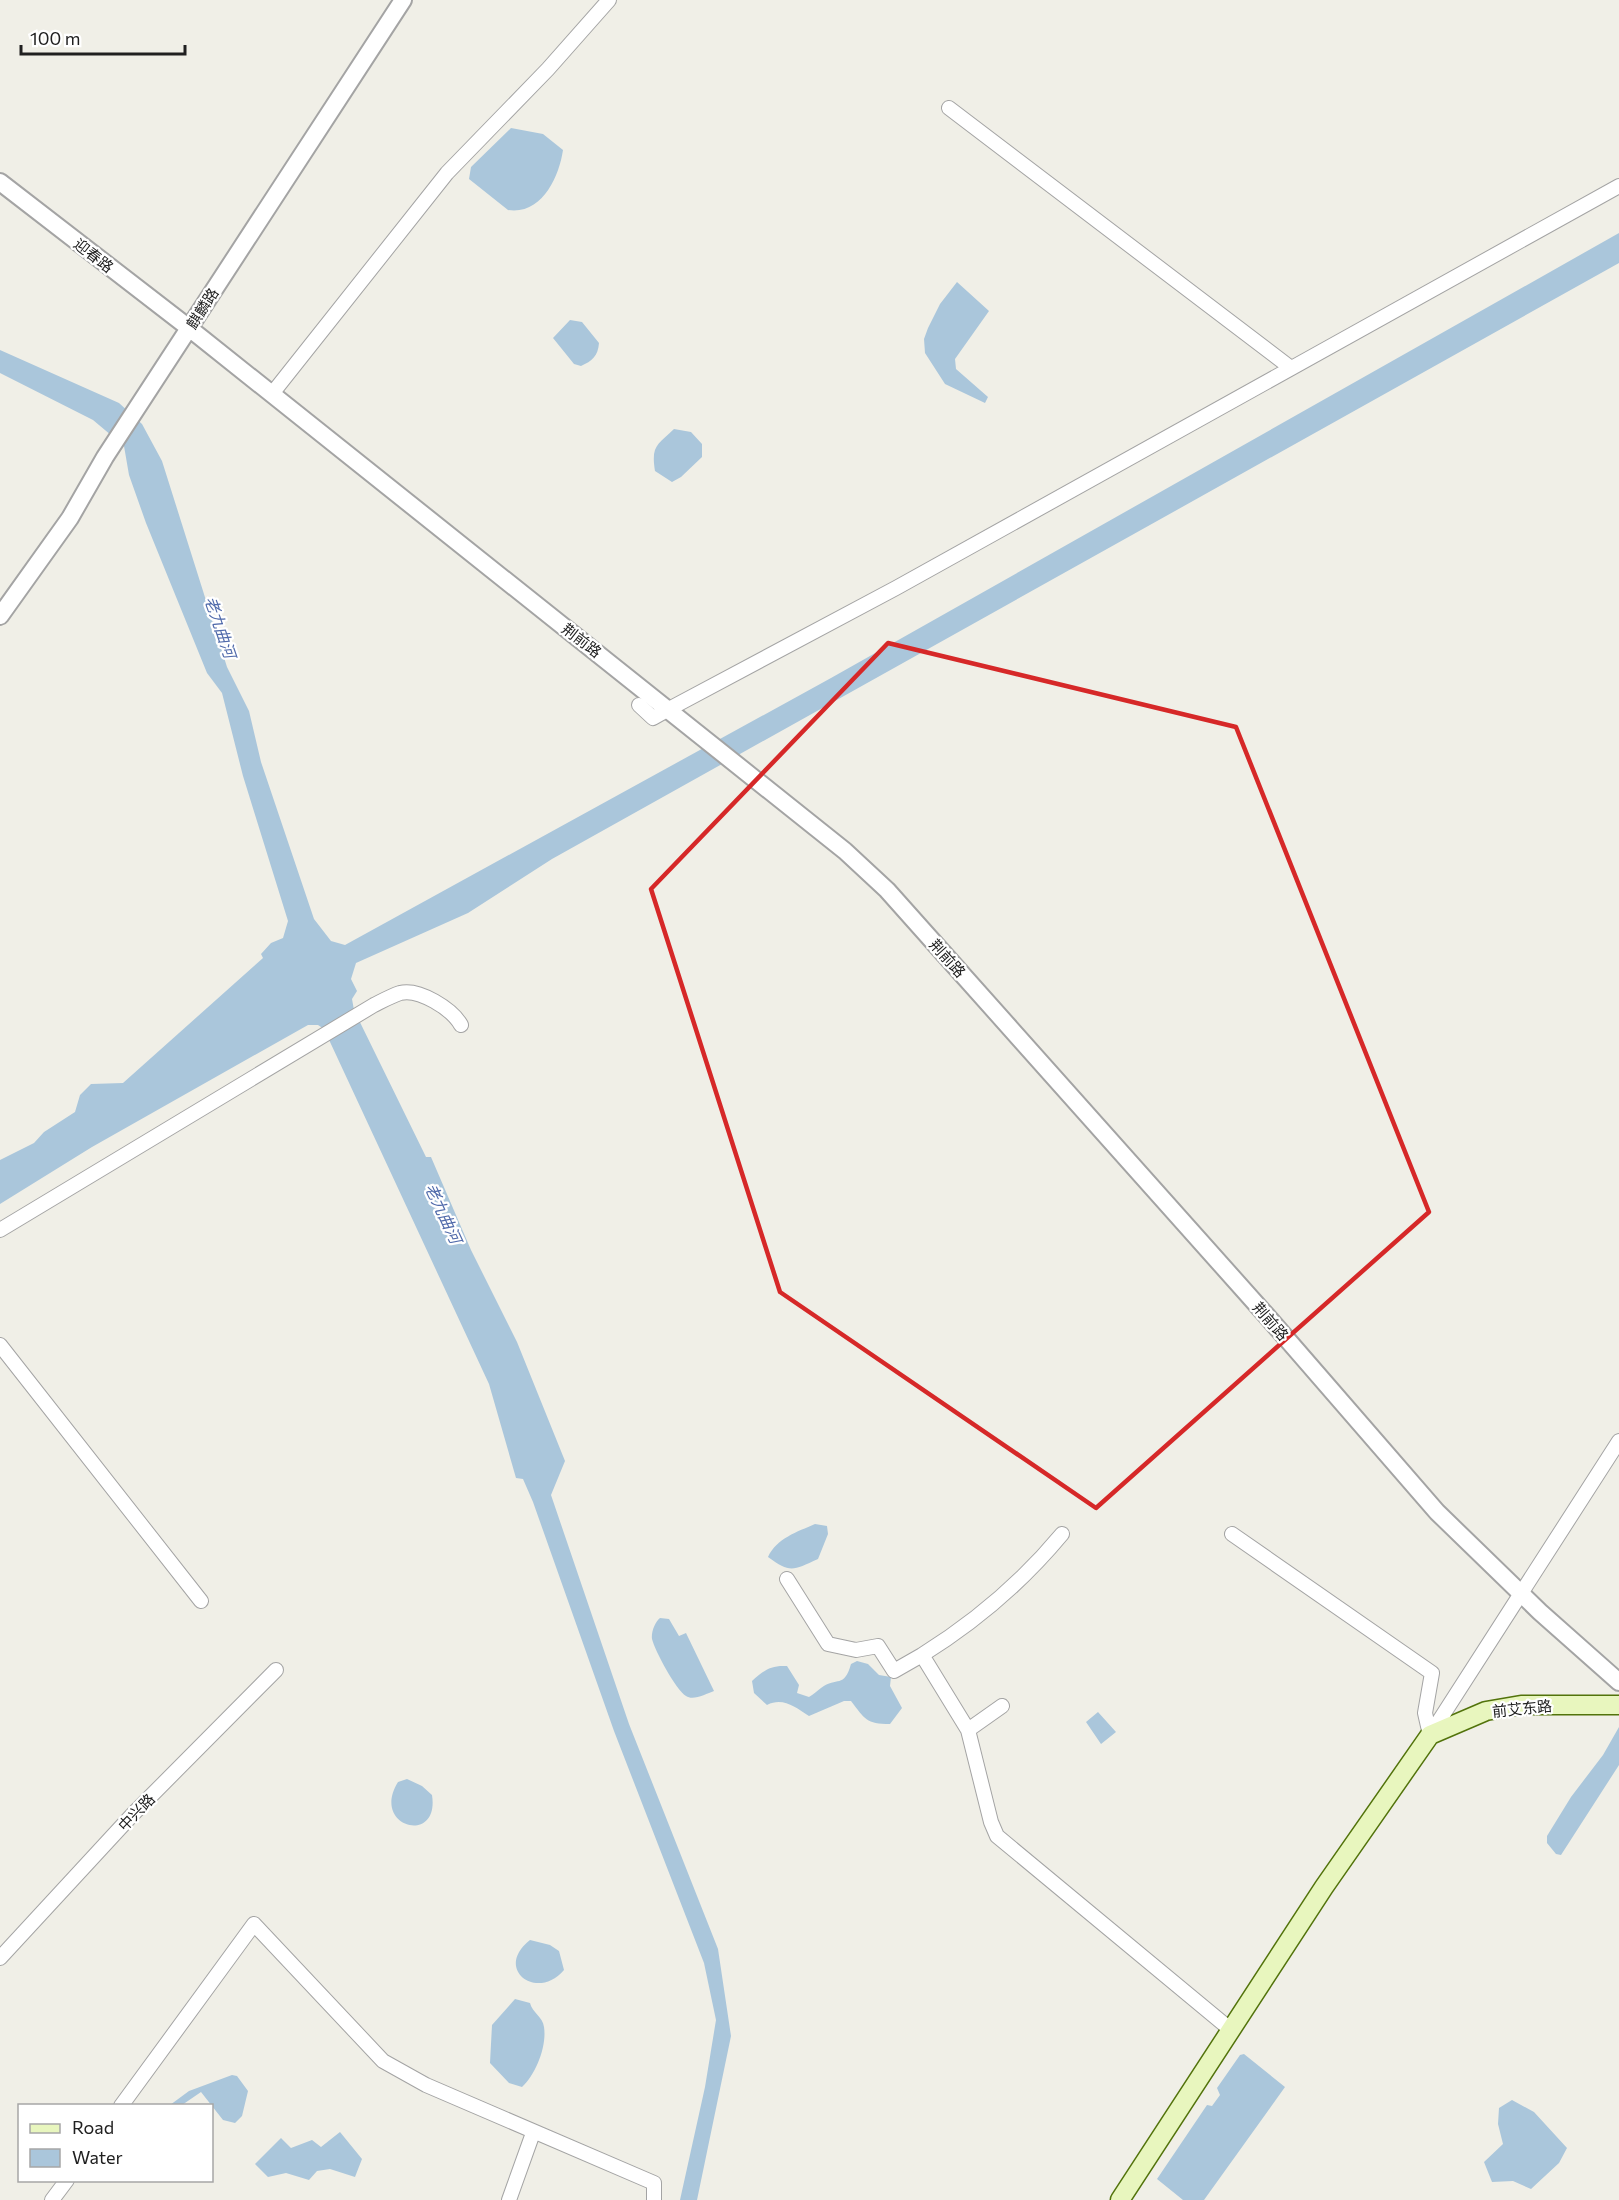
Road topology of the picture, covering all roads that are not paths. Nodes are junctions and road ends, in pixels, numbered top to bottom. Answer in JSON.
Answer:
{"nodes":[{"id":1,"x":403,"y":0,"type":"edge"},
{"id":2,"x":609,"y":0,"type":"edge"},
{"id":3,"x":949,"y":108,"type":"dead end"},
{"id":4,"x":0,"y":182,"type":"edge"},
{"id":5,"x":1619,"y":186,"type":"edge"},
{"id":6,"x":189,"y":328,"type":"junction"},
{"id":7,"x":1291,"y":368,"type":"junction"},
{"id":8,"x":275,"y":390,"type":"dead end"},
{"id":9,"x":0,"y":616,"type":"edge"},
{"id":10,"x":639,"y":705,"type":"dead end"},
{"id":11,"x":669,"y":710,"type":"junction"},
{"id":12,"x":461,"y":1025,"type":"dead end"},
{"id":13,"x":0,"y":1230,"type":"edge"},
{"id":14,"x":0,"y":1345,"type":"edge"},
{"id":15,"x":1619,"y":1441,"type":"edge"},
{"id":16,"x":1062,"y":1534,"type":"dead end"},
{"id":17,"x":1232,"y":1534,"type":"dead end"},
{"id":18,"x":787,"y":1580,"type":"dead end"},
{"id":19,"x":1521,"y":1593,"type":"junction"},
{"id":20,"x":201,"y":1601,"type":"dead end"},
{"id":21,"x":922,"y":1655,"type":"junction"},
{"id":22,"x":276,"y":1670,"type":"dead end"},
{"id":23,"x":1619,"y":1682,"type":"edge"},
{"id":24,"x":1619,"y":1705,"type":"edge"},
{"id":25,"x":1002,"y":1706,"type":"dead end"},
{"id":26,"x":968,"y":1730,"type":"junction"},
{"id":27,"x":1430,"y":1735,"type":"junction"},
{"id":28,"x":0,"y":1958,"type":"edge"},
{"id":29,"x":1231,"y":2030,"type":"junction"},
{"id":30,"x":122,"y":2104,"type":"edge"},
{"id":31,"x":533,"y":2133,"type":"junction"},
{"id":32,"x":66,"y":2182,"type":"edge"},
{"id":33,"x":52,"y":2200,"type":"edge"},
{"id":34,"x":509,"y":2200,"type":"edge"},
{"id":35,"x":654,"y":2200,"type":"edge"},
{"id":36,"x":1120,"y":2200,"type":"edge"}],
"edges":[{"from":1,"to":6,"type":"street","name":"麒麟路"},
{"from":2,"to":8,"type":"street"},
{"from":3,"to":7,"type":"street"},
{"from":4,"to":6,"type":"street","name":"迎春路"},
{"from":5,"to":7,"type":"street"},
{"from":6,"to":9,"type":"street","name":"麒麟路"},
{"from":6,"to":11,"type":"street","name":"荆前路"},
{"from":7,"to":11,"type":"street"},
{"from":10,"to":11,"type":"street"},
{"from":11,"to":19,"type":"street","name":"荆前路"},
{"from":12,"to":13,"type":"street"},
{"from":14,"to":20,"type":"street"},
{"from":15,"to":19,"type":"street"},
{"from":16,"to":21,"type":"street"},
{"from":17,"to":27,"type":"street"},
{"from":18,"to":21,"type":"street"},
{"from":19,"to":23,"type":"street","name":"荆前路"},
{"from":19,"to":27,"type":"street"},
{"from":21,"to":26,"type":"street"},
{"from":22,"to":28,"type":"street","name":"中兴路"},
{"from":24,"to":27,"type":"main road","name":"前艾东路"},
{"from":25,"to":26,"type":"street"},
{"from":26,"to":29,"type":"street"},
{"from":27,"to":29,"type":"main road"},
{"from":29,"to":36,"type":"main road"},
{"from":30,"to":31,"type":"street"},
{"from":31,"to":34,"type":"street"},
{"from":31,"to":35,"type":"street"},
{"from":32,"to":33,"type":"street"}]}
